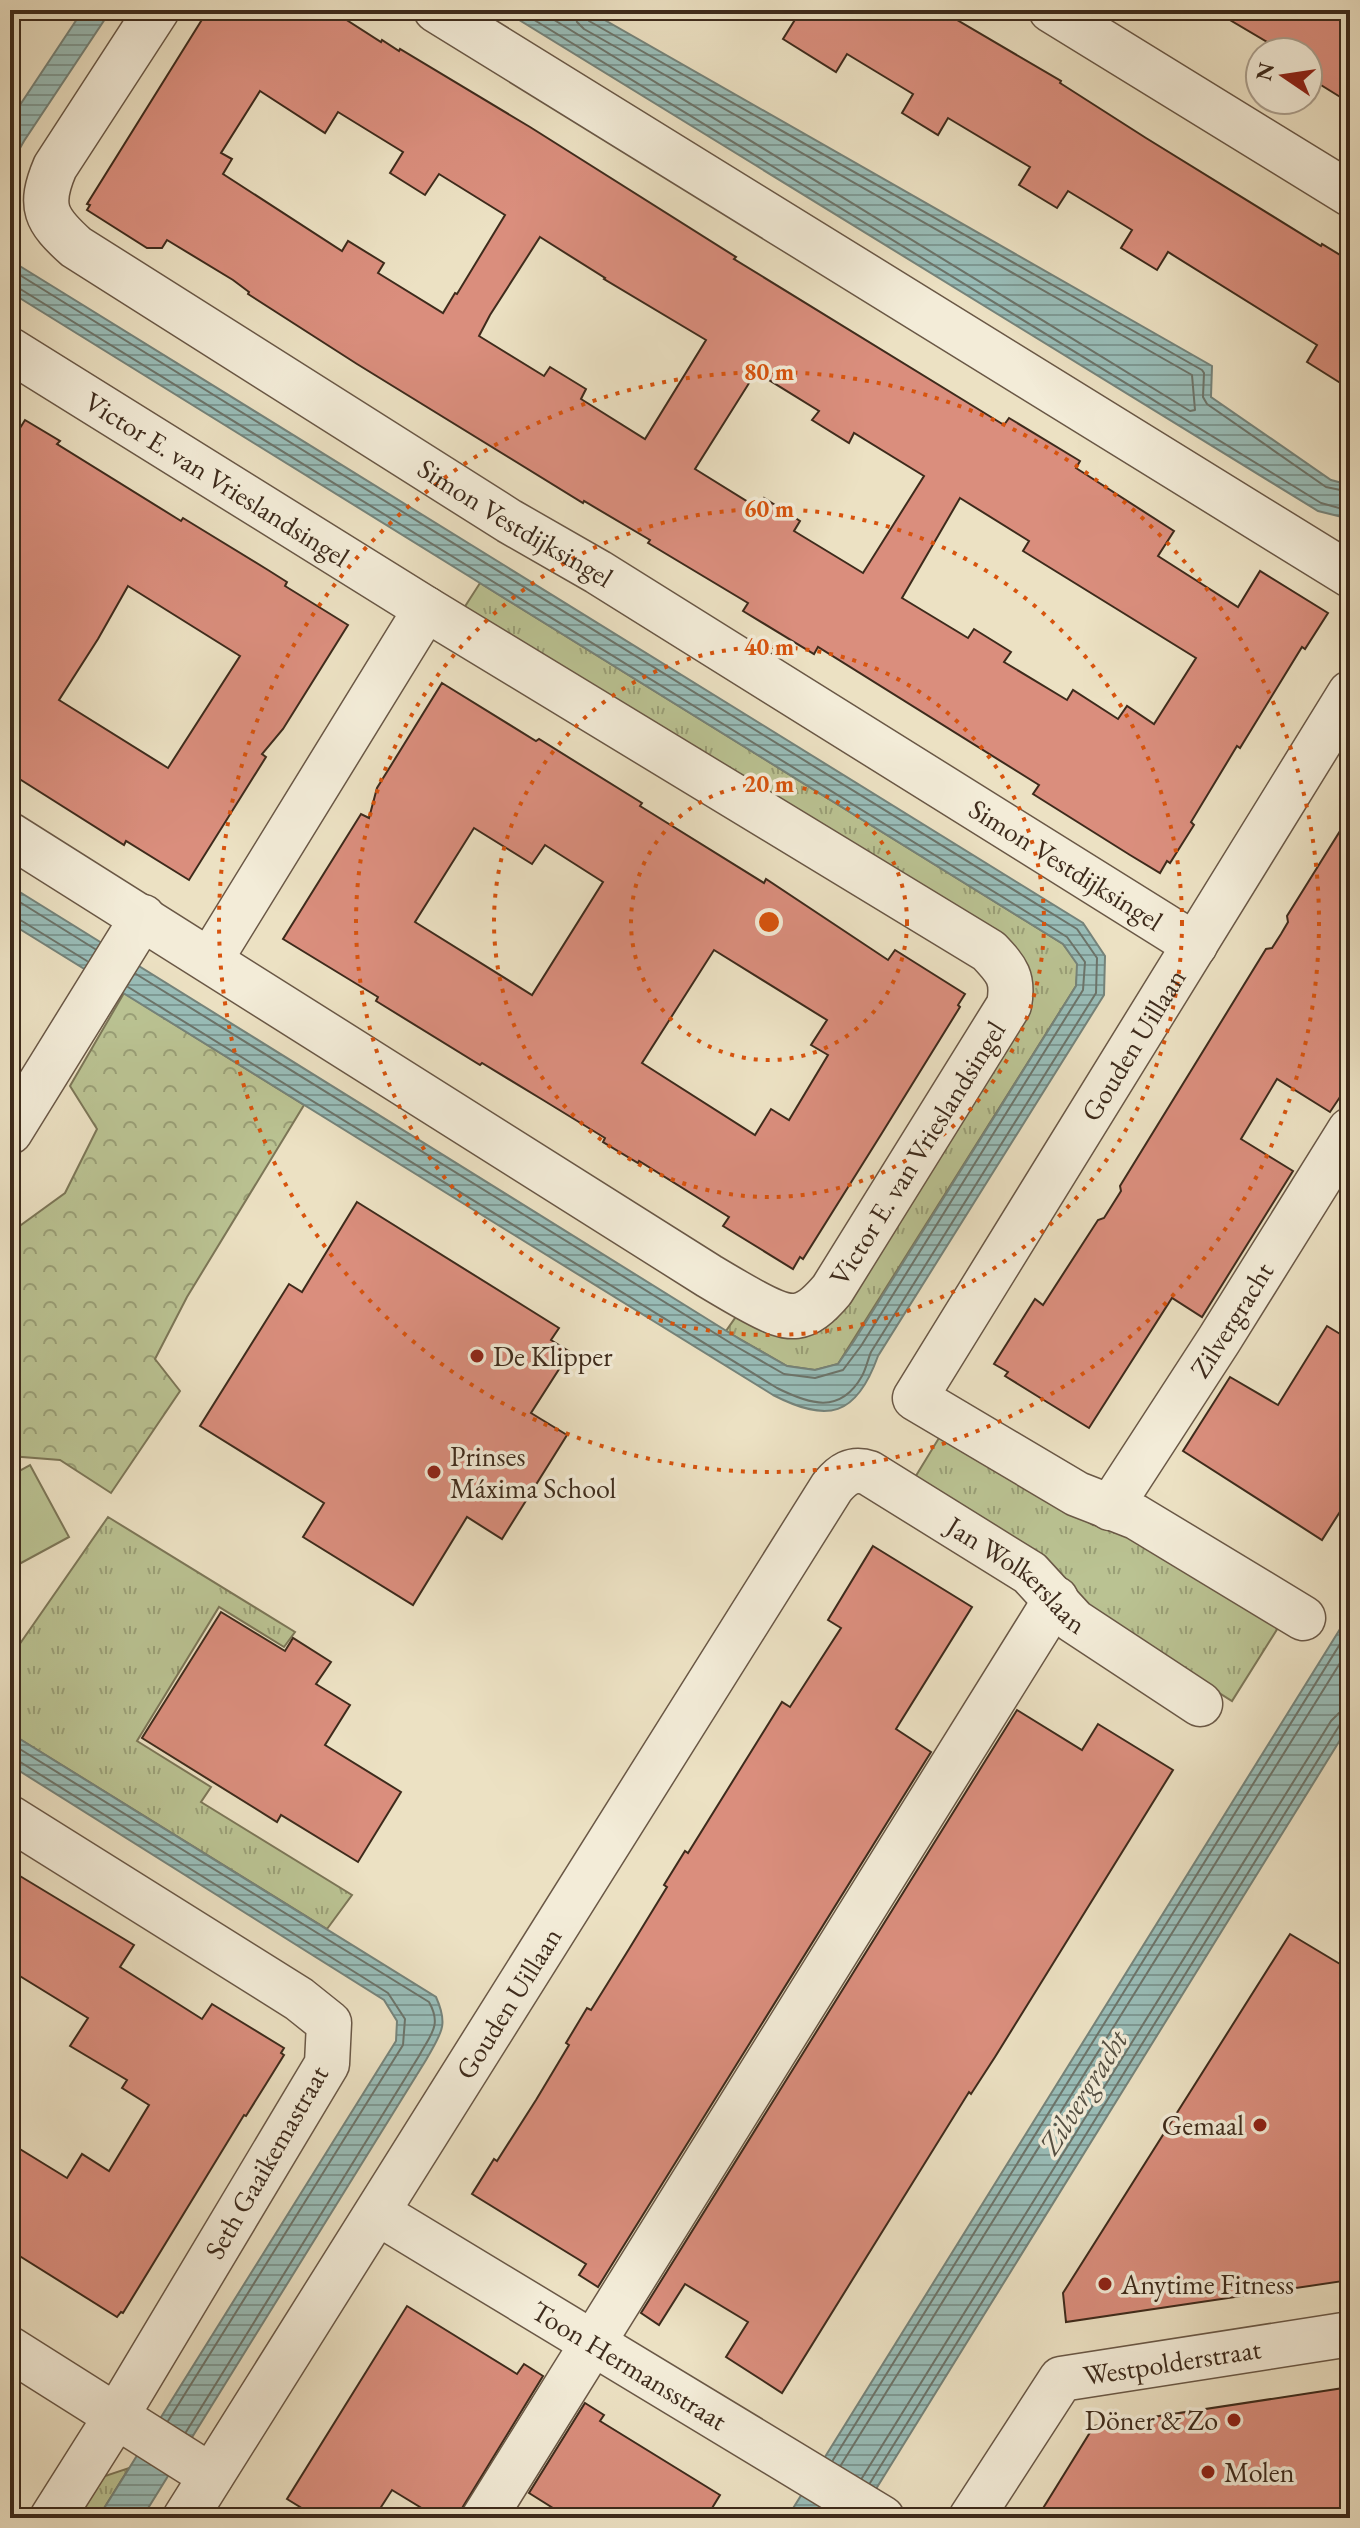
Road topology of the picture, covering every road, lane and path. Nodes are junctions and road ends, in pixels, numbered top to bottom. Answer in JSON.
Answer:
{"nodes":[{"id":1,"x":157,"y":10,"type":"edge"},
{"id":2,"x":436,"y":10,"type":"edge"},
{"id":3,"x":1051,"y":10,"type":"edge"},
{"id":4,"x":1350,"y":194,"type":"edge"},
{"id":5,"x":10,"y":350,"type":"edge"},
{"id":6,"x":1350,"y":575,"type":"edge"},
{"id":7,"x":426,"y":609,"type":"junction"},
{"id":8,"x":1348,"y":701,"type":"edge"},
{"id":9,"x":10,"y":835,"type":"edge"},
{"id":10,"x":134,"y":933,"type":"junction"},
{"id":11,"x":1195,"y":945,"type":"junction"},
{"id":12,"x":210,"y":960,"type":"junction"},
{"id":13,"x":1350,"y":1130,"type":"edge"},
{"id":14,"x":10,"y":1132,"type":"edge"},
{"id":15,"x":832,"y":1487,"type":"joint"},
{"id":16,"x":1110,"y":1508,"type":"junction"},
{"id":17,"x":1056,"y":1599,"type":"junction"},
{"id":18,"x":1303,"y":1618,"type":"dead end"},
{"id":19,"x":1200,"y":1704,"type":"dead end"},
{"id":20,"x":10,"y":1818,"type":"edge"},
{"id":21,"x":378,"y":2213,"type":"junction"},
{"id":22,"x":1350,"y":2334,"type":"edge"},
{"id":23,"x":593,"y":2343,"type":"junction"},
{"id":24,"x":10,"y":2349,"type":"edge"},
{"id":25,"x":130,"y":2424,"type":"junction"},
{"id":26,"x":200,"y":2470,"type":"junction"},
{"id":27,"x":879,"y":2516,"type":"edge"},
{"id":28,"x":52,"y":2518,"type":"edge"},
{"id":29,"x":185,"y":2518,"type":"edge"},
{"id":30,"x":484,"y":2518,"type":"edge"},
{"id":31,"x":971,"y":2518,"type":"edge"}],
"edges":[{"from":1,"to":11,"type":"street","name":"Simon Vestdijksingel"},
{"from":2,"to":6,"type":"street"},
{"from":3,"to":4,"type":"street"},
{"from":5,"to":7,"type":"street","name":"Victor E. van Vrieslandsingel"},
{"from":7,"to":12,"type":"street"},
{"from":7,"to":12,"type":"street","name":"Victor E. van Vrieslandsingel"},
{"from":8,"to":11,"type":"street","name":"Gouden Uillaan"},
{"from":9,"to":10,"type":"street","name":"Victor E. van Vrieslandsingel"},
{"from":10,"to":12,"type":"street","name":"Victor E. van Vrieslandsingel"},
{"from":10,"to":14,"type":"street"},
{"from":11,"to":16,"type":"street","name":"Gouden Uillaan"},
{"from":13,"to":16,"type":"street","name":"Zilvergracht"},
{"from":15,"to":17,"type":"street","name":"Jan Wolkerslaan"},
{"from":15,"to":21,"type":"street","name":"Gouden Uillaan"},
{"from":16,"to":18,"type":"street"},
{"from":17,"to":19,"type":"street","name":"Jan Wolkerslaan"},
{"from":17,"to":23,"type":"street"},
{"from":20,"to":25,"type":"street","name":"Seth Gaaikemastraat"},
{"from":21,"to":23,"type":"street","name":"Toon Hermansstraat"},
{"from":21,"to":26,"type":"street","name":"Gouden Uillaan"},
{"from":22,"to":31,"type":"street","name":"Westpolderstraat"},
{"from":23,"to":27,"type":"street","name":"Toon Hermansstraat"},
{"from":23,"to":30,"type":"street"},
{"from":24,"to":25,"type":"street"},
{"from":25,"to":26,"type":"street"},
{"from":25,"to":28,"type":"street"},
{"from":26,"to":29,"type":"street","name":"Gouden Uillaan"}]}
